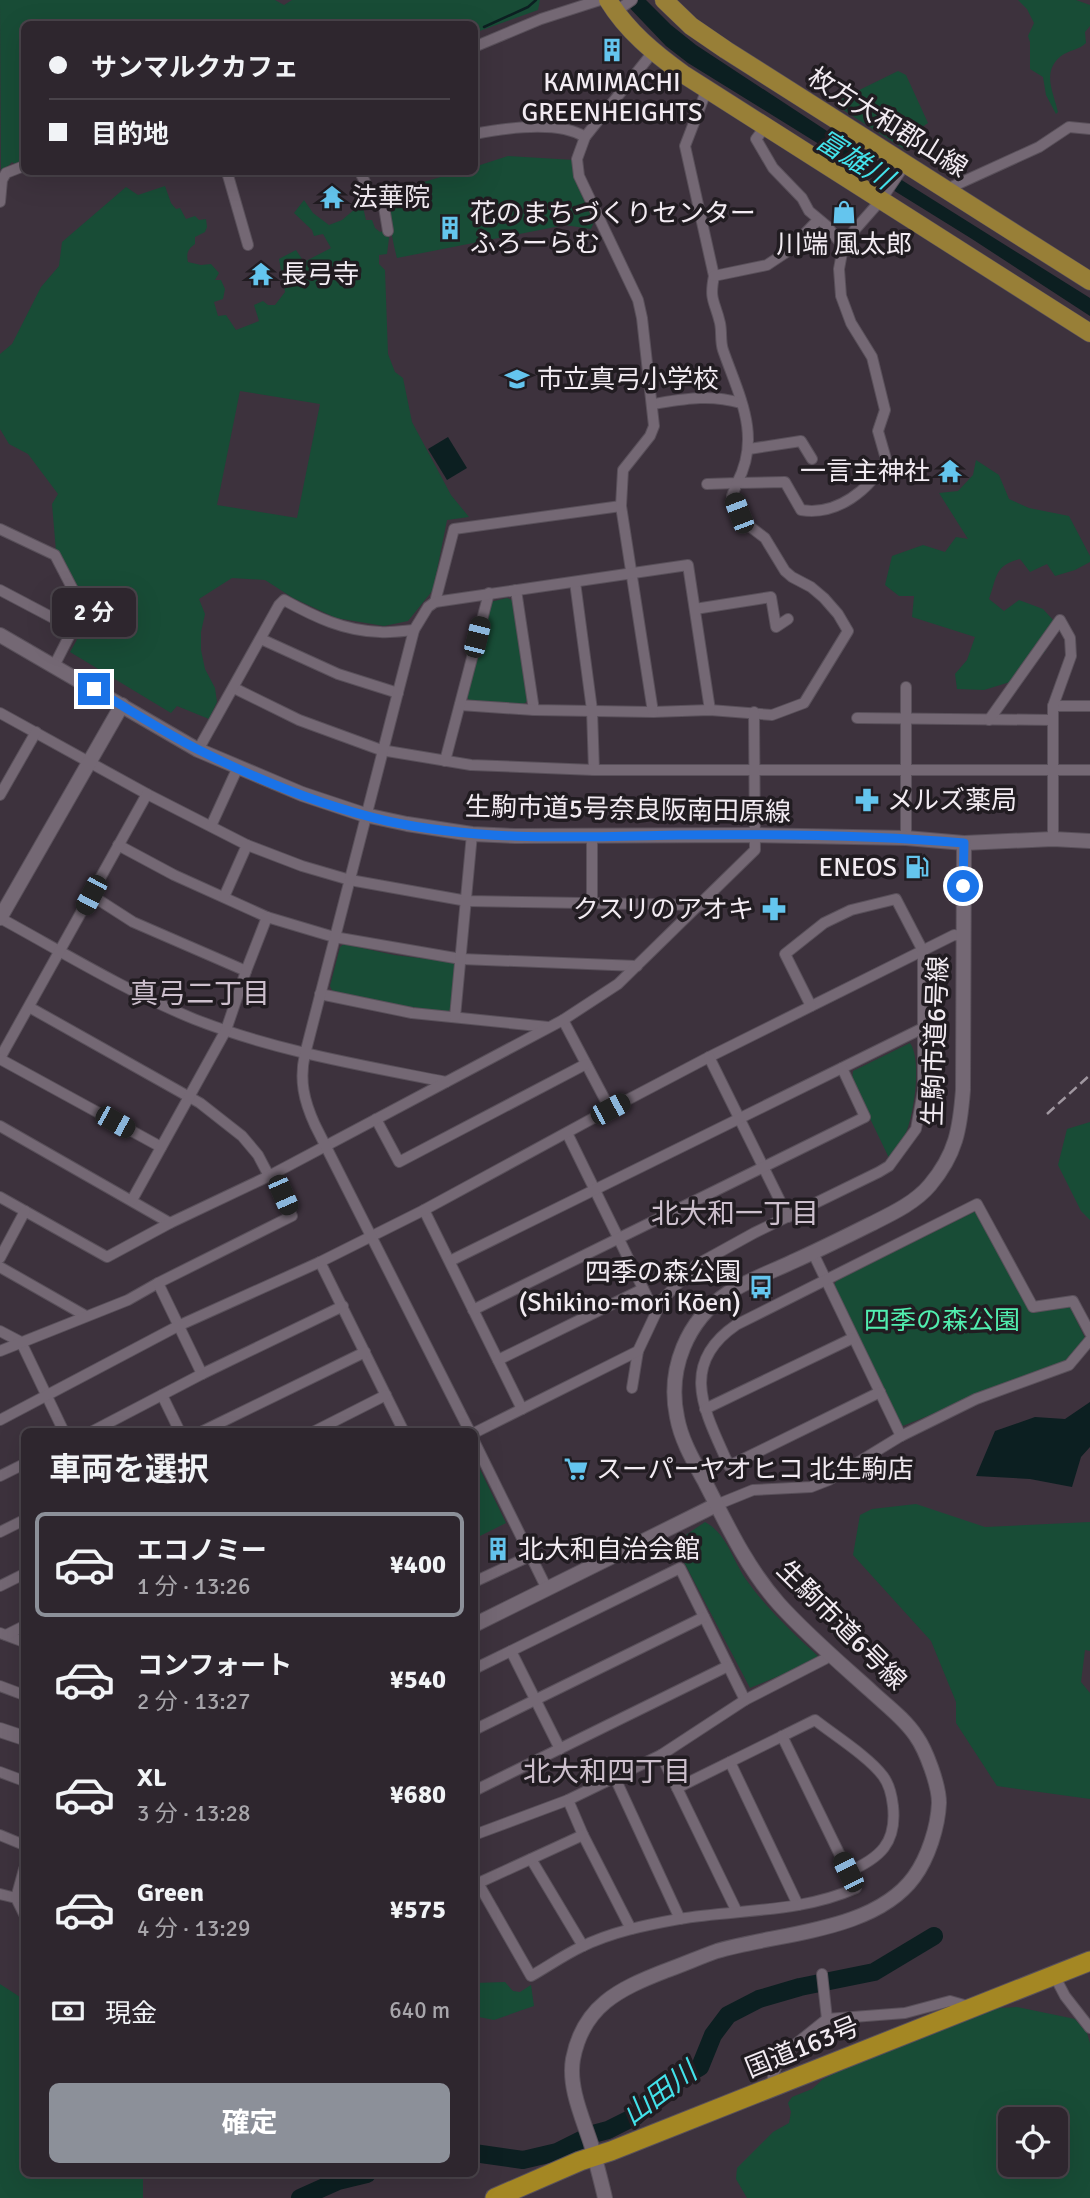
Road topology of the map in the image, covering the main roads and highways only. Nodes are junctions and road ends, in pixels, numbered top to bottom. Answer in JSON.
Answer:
{"nodes":[{"id":1,"x":664,"y":0,"type":"edge"},
{"id":2,"x":612,"y":6,"type":"edge"},
{"id":3,"x":1090,"y":281,"type":"edge"},
{"id":4,"x":1090,"y":332,"type":"edge"},
{"id":5,"x":1090,"y":1961,"type":"edge"},
{"id":6,"x":495,"y":2198,"type":"edge"}],
"edges":[{"from":1,"to":3,"type":"main road","name":"枚方大和郡山線"},
{"from":2,"to":4,"type":"main road"},
{"from":5,"to":6,"type":"highway","name":"国道163号"}]}
